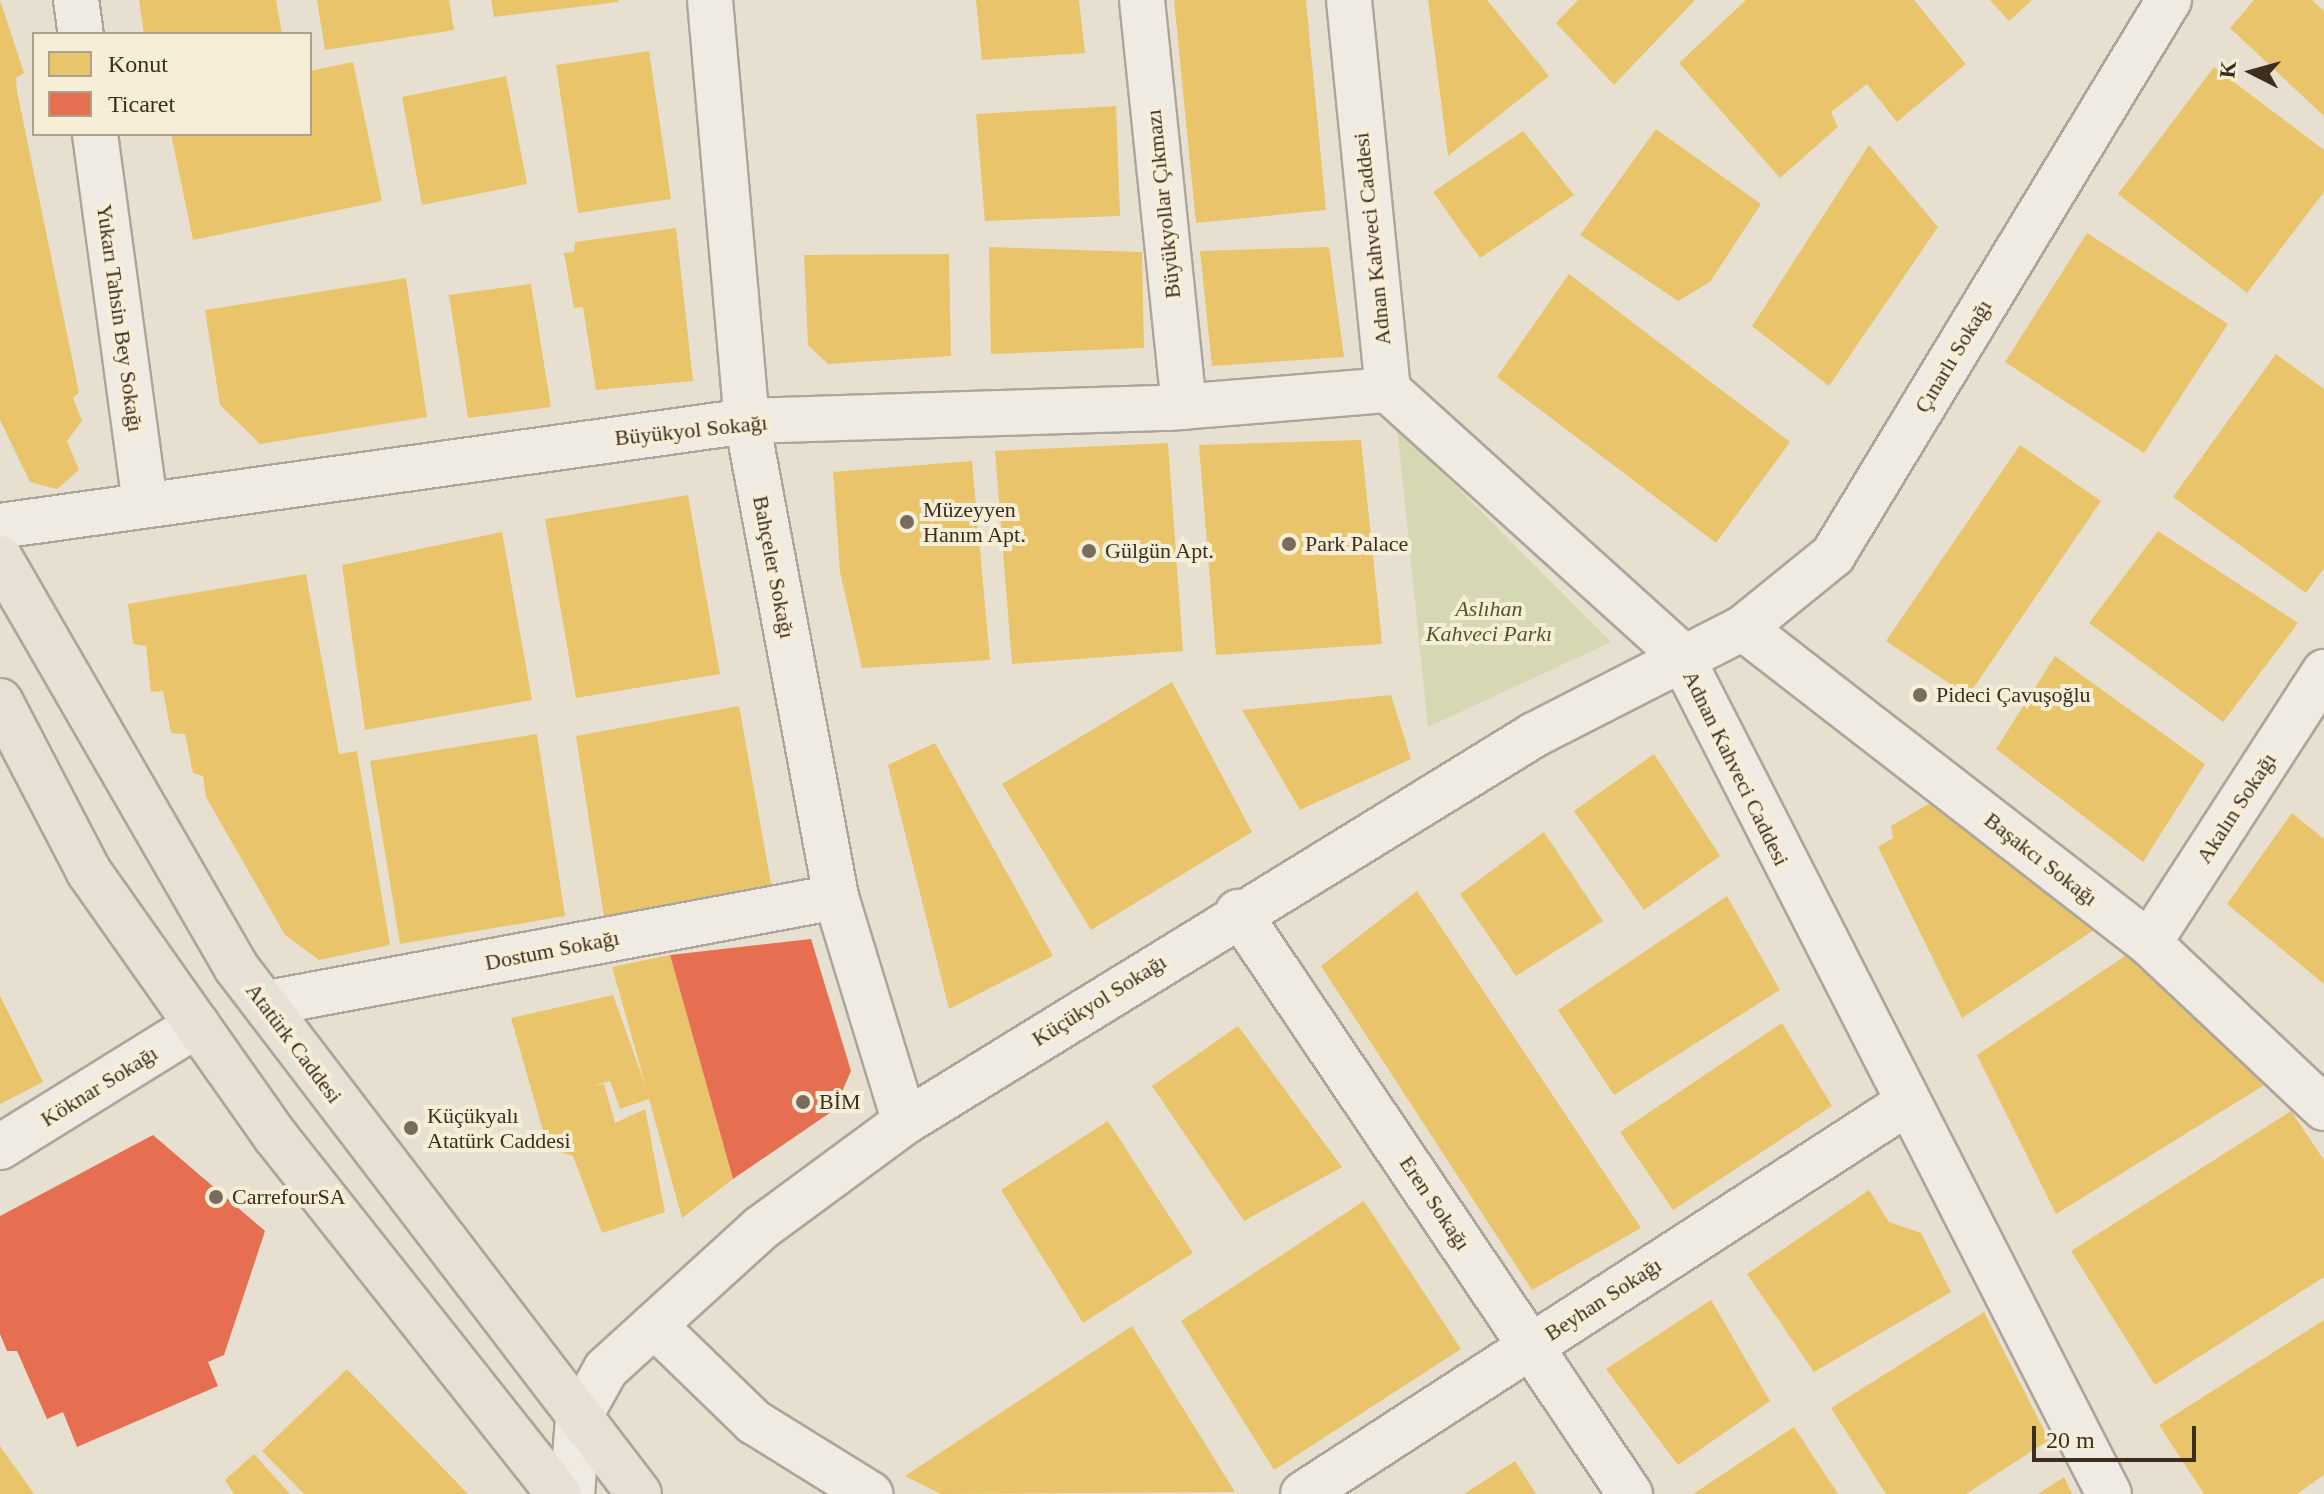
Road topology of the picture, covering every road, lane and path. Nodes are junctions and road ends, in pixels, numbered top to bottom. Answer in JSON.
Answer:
{"nodes":[{"id":1,"x":76,"y":0,"type":"edge"},
{"id":2,"x":710,"y":0,"type":"edge"},
{"id":3,"x":1142,"y":0,"type":"edge"},
{"id":4,"x":1349,"y":0,"type":"edge"},
{"id":5,"x":2169,"y":0,"type":"edge"},
{"id":6,"x":81,"y":32,"type":"edge"},
{"id":7,"x":95,"y":136,"type":"edge"},
{"id":8,"x":1388,"y":390,"type":"junction"},
{"id":9,"x":1184,"y":407,"type":"junction"},
{"id":10,"x":747,"y":421,"type":"junction"},
{"id":11,"x":145,"y":503,"type":"junction"},
{"id":12,"x":0,"y":526,"type":"edge"},
{"id":13,"x":0,"y":558,"type":"edge"},
{"id":14,"x":1743,"y":628,"type":"junction"},
{"id":15,"x":1680,"y":654,"type":"junction"},
{"id":16,"x":2324,"y":672,"type":"edge"},
{"id":17,"x":0,"y":701,"type":"edge"},
{"id":18,"x":836,"y":897,"type":"junction"},
{"id":19,"x":1238,"y":912,"type":"junction"},
{"id":20,"x":2149,"y":943,"type":"junction"},
{"id":21,"x":268,"y":1003,"type":"junction"},
{"id":22,"x":197,"y":1025,"type":"junction"},
{"id":23,"x":1904,"y":1105,"type":"junction"},
{"id":24,"x":2324,"y":1108,"type":"edge"},
{"id":25,"x":905,"y":1122,"type":"junction"},
{"id":26,"x":0,"y":1147,"type":"edge"},
{"id":27,"x":658,"y":1329,"type":"junction"},
{"id":28,"x":1531,"y":1346,"type":"junction"},
{"id":29,"x":578,"y":1419,"type":"junction"},
{"id":30,"x":559,"y":1494,"type":"edge"},
{"id":31,"x":572,"y":1494,"type":"edge"},
{"id":32,"x":639,"y":1494,"type":"edge"},
{"id":33,"x":870,"y":1494,"type":"edge"},
{"id":34,"x":1303,"y":1494,"type":"edge"},
{"id":35,"x":1630,"y":1494,"type":"edge"},
{"id":36,"x":2109,"y":1494,"type":"edge"}],
"edges":[{"from":1,"to":6,"type":"street"},
{"from":2,"to":10,"type":"street","name":"Bahçeler Sokağı"},
{"from":3,"to":9,"type":"street","name":"Büyükyollar Çıkmazı"},
{"from":4,"to":8,"type":"street","name":"Adnan Kahveci Caddesi"},
{"from":5,"to":14,"type":"street","name":"Çınarlı Sokağı"},
{"from":7,"to":11,"type":"street","name":"Yukarı Tahsin Bey Sokağı"},
{"from":8,"to":9,"type":"street","name":"Büyükyol Sokağı"},
{"from":8,"to":15,"type":"street","name":"Adnan Kahveci Caddesi"},
{"from":9,"to":10,"type":"street","name":"Büyükyol Sokağı"},
{"from":10,"to":11,"type":"street","name":"Büyükyol Sokağı"},
{"from":10,"to":18,"type":"street","name":"Bahçeler Sokağı"},
{"from":11,"to":12,"type":"street","name":"Büyükyol Sokağı"},
{"from":13,"to":21,"type":"main road","name":"Atatürk Caddesi"},
{"from":14,"to":15,"type":"street","name":"Çınarlı Sokağı"},
{"from":14,"to":20,"type":"street","name":"Başakcı Sokağı"},
{"from":15,"to":19,"type":"street","name":"Küçükyol Sokağı"},
{"from":15,"to":23,"type":"street","name":"Adnan Kahveci Caddesi"},
{"from":16,"to":20,"type":"street","name":"Akalın Sokağı"},
{"from":17,"to":22,"type":"main road"},
{"from":18,"to":21,"type":"street","name":"Dostum Sokağı"},
{"from":18,"to":25,"type":"street","name":"Bahçeler Sokağı"},
{"from":19,"to":25,"type":"street","name":"Küçükyol Sokağı"},
{"from":19,"to":28,"type":"street","name":"Eren Sokağı"},
{"from":20,"to":24,"type":"street","name":"Başakcı Sokağı"},
{"from":21,"to":29,"type":"main road","name":"Atatürk Caddesi"},
{"from":22,"to":26,"type":"street","name":"Köknar Sokağı"},
{"from":22,"to":30,"type":"main road"},
{"from":23,"to":28,"type":"street","name":"Beyhan Sokağı"},
{"from":23,"to":36,"type":"street","name":"Adnan Kahveci Caddesi"},
{"from":25,"to":27,"type":"street","name":"Küçükyol Sokağı"},
{"from":27,"to":29,"type":"street","name":"Küçükyol Sokağı"},
{"from":27,"to":33,"type":"street"},
{"from":28,"to":34,"type":"street","name":"Beyhan Sokağı"},
{"from":28,"to":35,"type":"street","name":"Eren Sokağı"},
{"from":29,"to":31,"type":"street"},
{"from":29,"to":32,"type":"main road","name":"Atatürk Caddesi"}]}
